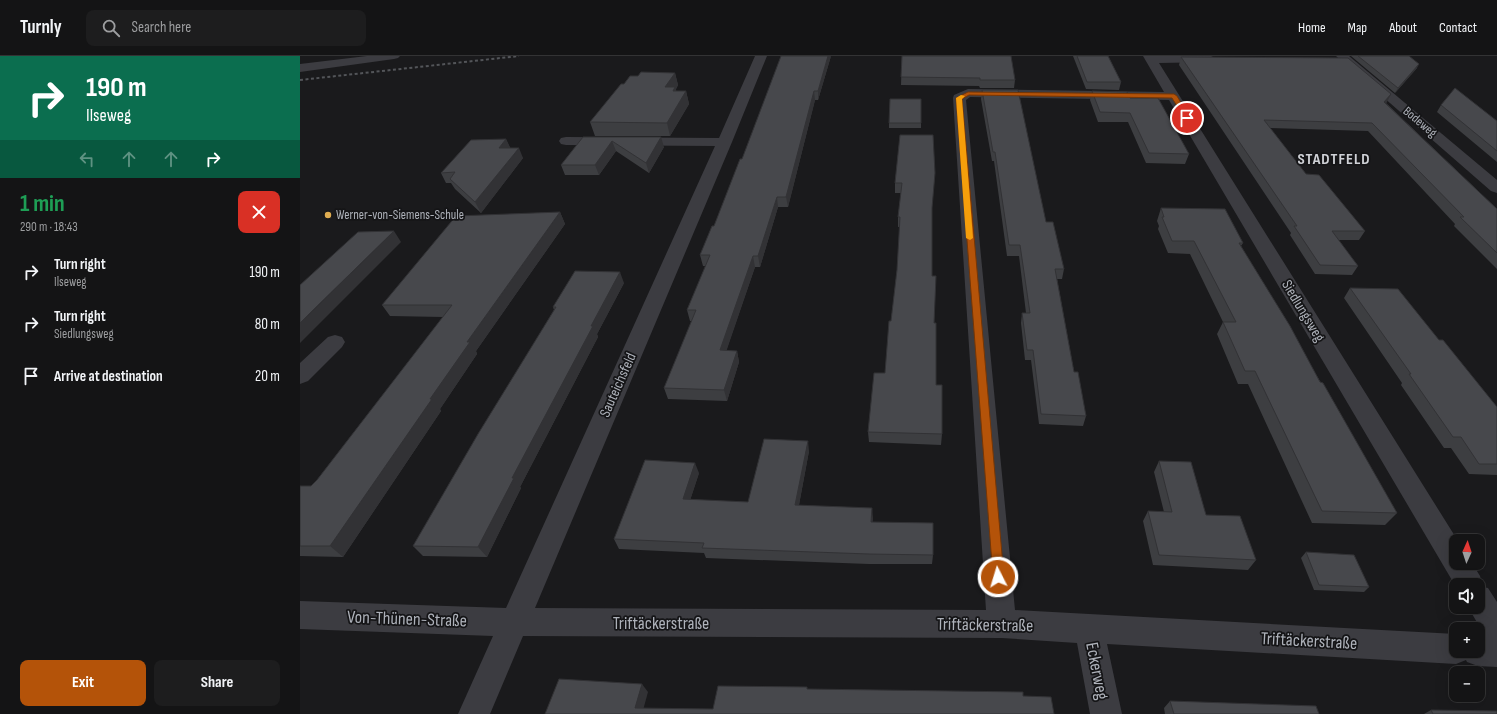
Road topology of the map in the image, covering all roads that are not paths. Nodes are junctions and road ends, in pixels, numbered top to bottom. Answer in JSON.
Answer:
{"nodes":[{"id":1,"x":394,"y":56,"type":"edge"},
{"id":2,"x":761,"y":56,"type":"edge"},
{"id":3,"x":1150,"y":58,"type":"edge"},
{"id":4,"x":1222,"y":60,"type":"edge"},
{"id":5,"x":1341,"y":60,"type":"edge"},
{"id":6,"x":300,"y":68,"type":"edge"},
{"id":7,"x":1174,"y":96,"type":"junction"},
{"id":8,"x":566,"y":140,"type":"dead end"},
{"id":9,"x":724,"y":142,"type":"junction"},
{"id":10,"x":1497,"y":188,"type":"edge"},
{"id":11,"x":335,"y":342,"type":"dead end"},
{"id":12,"x":300,"y":376,"type":"edge"},
{"id":13,"x":1449,"y":550,"type":"edge"},
{"id":14,"x":1485,"y":609,"type":"edge"},
{"id":15,"x":300,"y":616,"type":"edge"},
{"id":16,"x":514,"y":622,"type":"junction"},
{"id":17,"x":1002,"y":624,"type":"junction"},
{"id":18,"x":1089,"y":628,"type":"junction"},
{"id":19,"x":1497,"y":629,"type":"edge"},
{"id":20,"x":1449,"y":649,"type":"edge"},
{"id":21,"x":1485,"y":651,"type":"edge"},
{"id":22,"x":1497,"y":652,"type":"edge"},
{"id":23,"x":474,"y":714,"type":"edge"},
{"id":24,"x":1106,"y":714,"type":"edge"}],
"edges":[{"from":1,"to":6,"type":"street"},
{"from":2,"to":9,"type":"street","name":"Sauteichsfeld"},
{"from":3,"to":4,"type":"street","name":"Siedlungsweg"},
{"from":3,"to":7,"type":"street","name":"Siedlungsweg"},
{"from":5,"to":10,"type":"street","name":"Bodeweg"},
{"from":7,"to":13,"type":"street","name":"Siedlungsweg"},
{"from":7,"to":17,"type":"street"},
{"from":8,"to":9,"type":"street"},
{"from":9,"to":16,"type":"street","name":"Sauteichsfeld"},
{"from":11,"to":12,"type":"street"},
{"from":14,"to":19,"type":"street"},
{"from":15,"to":16,"type":"street","name":"Von-Thünen-Straße"},
{"from":16,"to":17,"type":"street","name":"Triftäckerstraße"},
{"from":16,"to":23,"type":"street","name":"Sauteichsfeld"},
{"from":17,"to":18,"type":"street","name":"Triftäckerstraße"},
{"from":18,"to":20,"type":"street","name":"Triftäckerstraße"},
{"from":18,"to":24,"type":"street","name":"Eckerweg"},
{"from":21,"to":22,"type":"street"}]}
